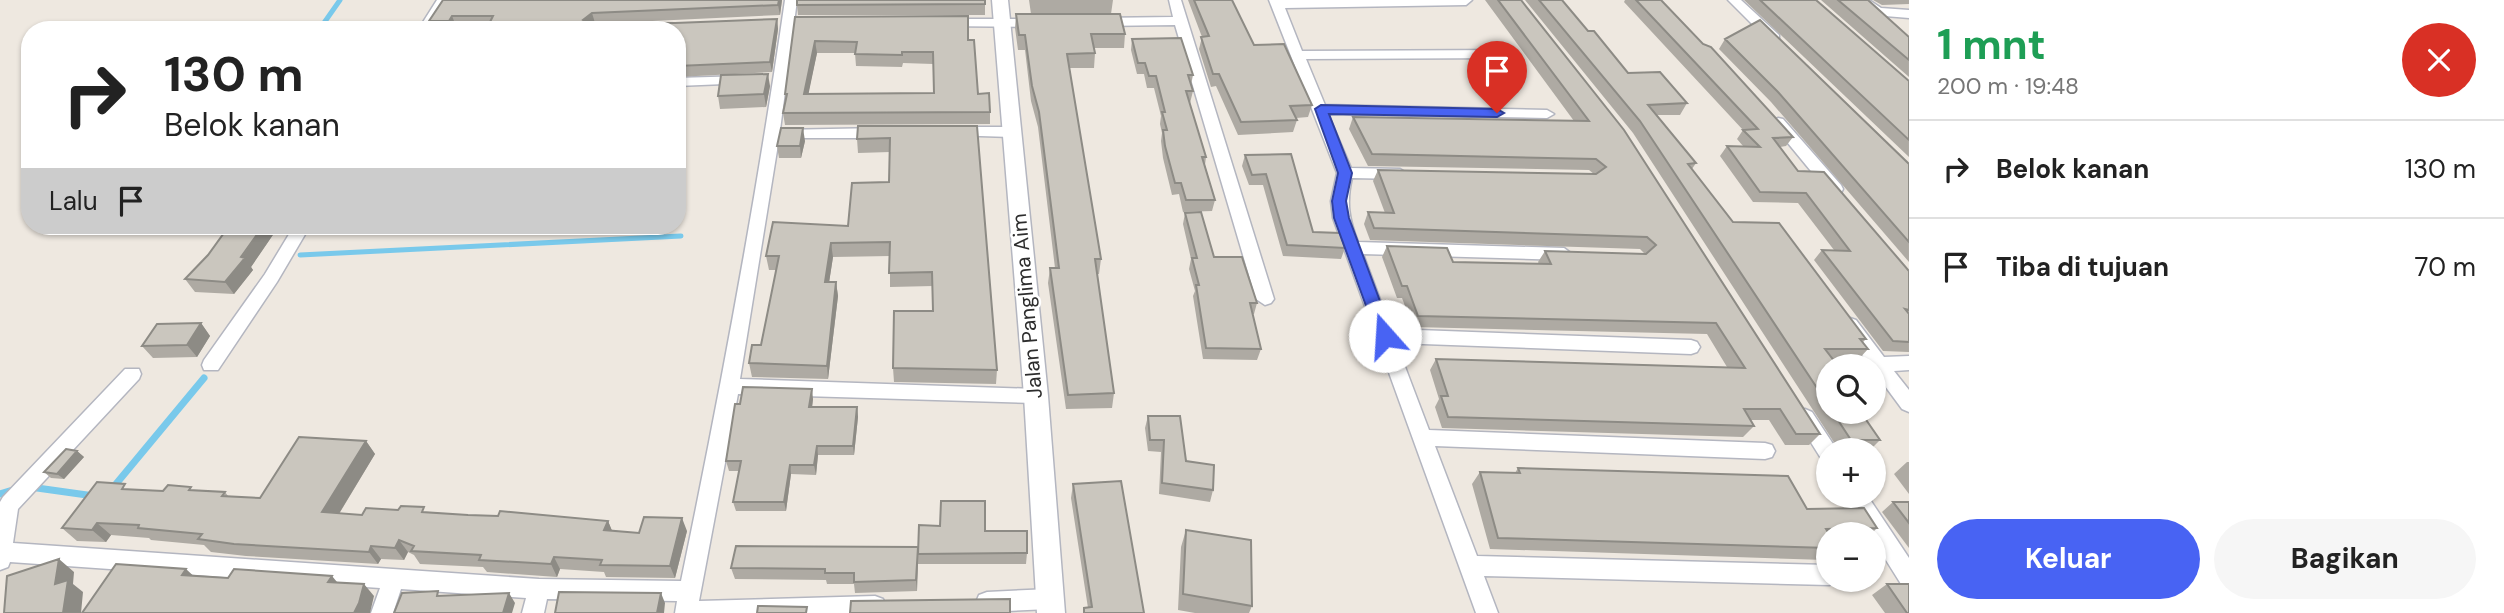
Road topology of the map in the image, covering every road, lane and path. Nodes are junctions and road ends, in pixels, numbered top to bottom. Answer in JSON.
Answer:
{"nodes":[{"id":1,"x":443,"y":0,"type":"edge"},
{"id":2,"x":791,"y":0,"type":"edge"},
{"id":3,"x":1175,"y":0,"type":"edge"},
{"id":4,"x":1734,"y":0,"type":"edge"},
{"id":5,"x":1860,"y":0,"type":"edge"},
{"id":6,"x":1401,"y":1,"type":"edge"},
{"id":7,"x":1466,"y":1,"type":"edge"},
{"id":8,"x":1276,"y":2,"type":"edge"},
{"id":9,"x":1001,"y":11,"type":"edge"},
{"id":10,"x":1909,"y":14,"type":"edge"},
{"id":11,"x":430,"y":21,"type":"edge"},
{"id":12,"x":1180,"y":21,"type":"junction"},
{"id":13,"x":1056,"y":22,"type":"edge"},
{"id":14,"x":1083,"y":22,"type":"edge"},
{"id":15,"x":936,"y":23,"type":"edge"},
{"id":16,"x":1784,"y":47,"type":"edge"},
{"id":17,"x":1508,"y":54,"type":"dead end"},
{"id":18,"x":1299,"y":55,"type":"junction"},
{"id":19,"x":767,"y":79,"type":"junction"},
{"id":20,"x":686,"y":82,"type":"edge"},
{"id":21,"x":1763,"y":107,"type":"edge"},
{"id":22,"x":1321,"y":109,"type":"junction"},
{"id":23,"x":1547,"y":114,"type":"dead end"},
{"id":24,"x":931,"y":132,"type":"edge"},
{"id":25,"x":1011,"y":132,"type":"junction"},
{"id":26,"x":891,"y":133,"type":"edge"},
{"id":27,"x":772,"y":134,"type":"junction"},
{"id":28,"x":1345,"y":173,"type":"junction"},
{"id":29,"x":1413,"y":174,"type":"edge"},
{"id":30,"x":1843,"y":198,"type":"edge"},
{"id":31,"x":297,"y":235,"type":"edge"},
{"id":32,"x":1354,"y":248,"type":"junction"},
{"id":33,"x":1584,"y":255,"type":"edge"},
{"id":34,"x":1265,"y":299,"type":"dead end"},
{"id":35,"x":1839,"y":309,"type":"edge"},
{"id":36,"x":1385,"y":336,"type":"junction"},
{"id":37,"x":1691,"y":347,"type":"dead end"},
{"id":38,"x":1872,"y":354,"type":"edge"},
{"id":39,"x":1909,"y":363,"type":"edge"},
{"id":40,"x":1886,"y":364,"type":"edge"},
{"id":41,"x":211,"y":365,"type":"dead end"},
{"id":42,"x":1886,"y":373,"type":"edge"},
{"id":43,"x":132,"y":374,"type":"dead end"},
{"id":44,"x":729,"y":386,"type":"junction"},
{"id":45,"x":1035,"y":396,"type":"junction"},
{"id":46,"x":1909,"y":404,"type":"edge"},
{"id":47,"x":1799,"y":408,"type":"edge"},
{"id":48,"x":1422,"y":438,"type":"junction"},
{"id":49,"x":1819,"y":438,"type":"edge"},
{"id":50,"x":1765,"y":451,"type":"dead end"},
{"id":51,"x":1865,"y":508,"type":"edge"},
{"id":52,"x":1,"y":556,"type":"edge"},
{"id":53,"x":1471,"y":566,"type":"junction"},
{"id":54,"x":1816,"y":575,"type":"edge"},
{"id":55,"x":1909,"y":576,"type":"edge"},
{"id":56,"x":394,"y":579,"type":"junction"},
{"id":57,"x":539,"y":589,"type":"junction"},
{"id":58,"x":969,"y":602,"type":"edge"},
{"id":59,"x":687,"y":605,"type":"edge"},
{"id":60,"x":902,"y":605,"type":"edge"},
{"id":61,"x":1051,"y":606,"type":"edge"},
{"id":62,"x":382,"y":613,"type":"edge"},
{"id":63,"x":533,"y":613,"type":"edge"},
{"id":64,"x":1487,"y":613,"type":"edge"}],
"edges":[{"from":1,"to":11,"type":"street"},
{"from":2,"to":19,"type":"street"},
{"from":3,"to":12,"type":"street"},
{"from":4,"to":16,"type":"street"},
{"from":5,"to":10,"type":"street"},
{"from":6,"to":7,"type":"street"},
{"from":6,"to":8,"type":"street"},
{"from":8,"to":18,"type":"street"},
{"from":9,"to":13,"type":"street"},
{"from":9,"to":15,"type":"street"},
{"from":9,"to":25,"type":"street","name":"Jalan Panglima Aim"},
{"from":12,"to":14,"type":"street"},
{"from":12,"to":34,"type":"street"},
{"from":17,"to":18,"type":"street"},
{"from":18,"to":22,"type":"street"},
{"from":19,"to":20,"type":"street"},
{"from":19,"to":27,"type":"street"},
{"from":21,"to":30,"type":"street"},
{"from":22,"to":23,"type":"street"},
{"from":22,"to":28,"type":"street"},
{"from":24,"to":25,"type":"street"},
{"from":25,"to":45,"type":"street","name":"Jalan Panglima Aim"},
{"from":26,"to":27,"type":"street"},
{"from":27,"to":44,"type":"street"},
{"from":28,"to":29,"type":"street"},
{"from":28,"to":32,"type":"street"},
{"from":31,"to":41,"type":"street"},
{"from":32,"to":33,"type":"street"},
{"from":32,"to":36,"type":"street"},
{"from":35,"to":38,"type":"street"},
{"from":36,"to":37,"type":"street"},
{"from":36,"to":48,"type":"street"},
{"from":39,"to":40,"type":"street"},
{"from":42,"to":46,"type":"street"},
{"from":43,"to":52,"type":"street"},
{"from":44,"to":45,"type":"street"},
{"from":44,"to":59,"type":"street"},
{"from":45,"to":61,"type":"street","name":"Jalan Panglima Aim"},
{"from":47,"to":49,"type":"street"},
{"from":48,"to":50,"type":"street"},
{"from":48,"to":53,"type":"street"},
{"from":51,"to":55,"type":"street"},
{"from":52,"to":56,"type":"street"},
{"from":53,"to":54,"type":"street"},
{"from":53,"to":64,"type":"street"},
{"from":56,"to":57,"type":"street"},
{"from":56,"to":62,"type":"street"},
{"from":57,"to":59,"type":"street"},
{"from":57,"to":63,"type":"street"},
{"from":58,"to":61,"type":"street"},
{"from":59,"to":60,"type":"street"}]}
